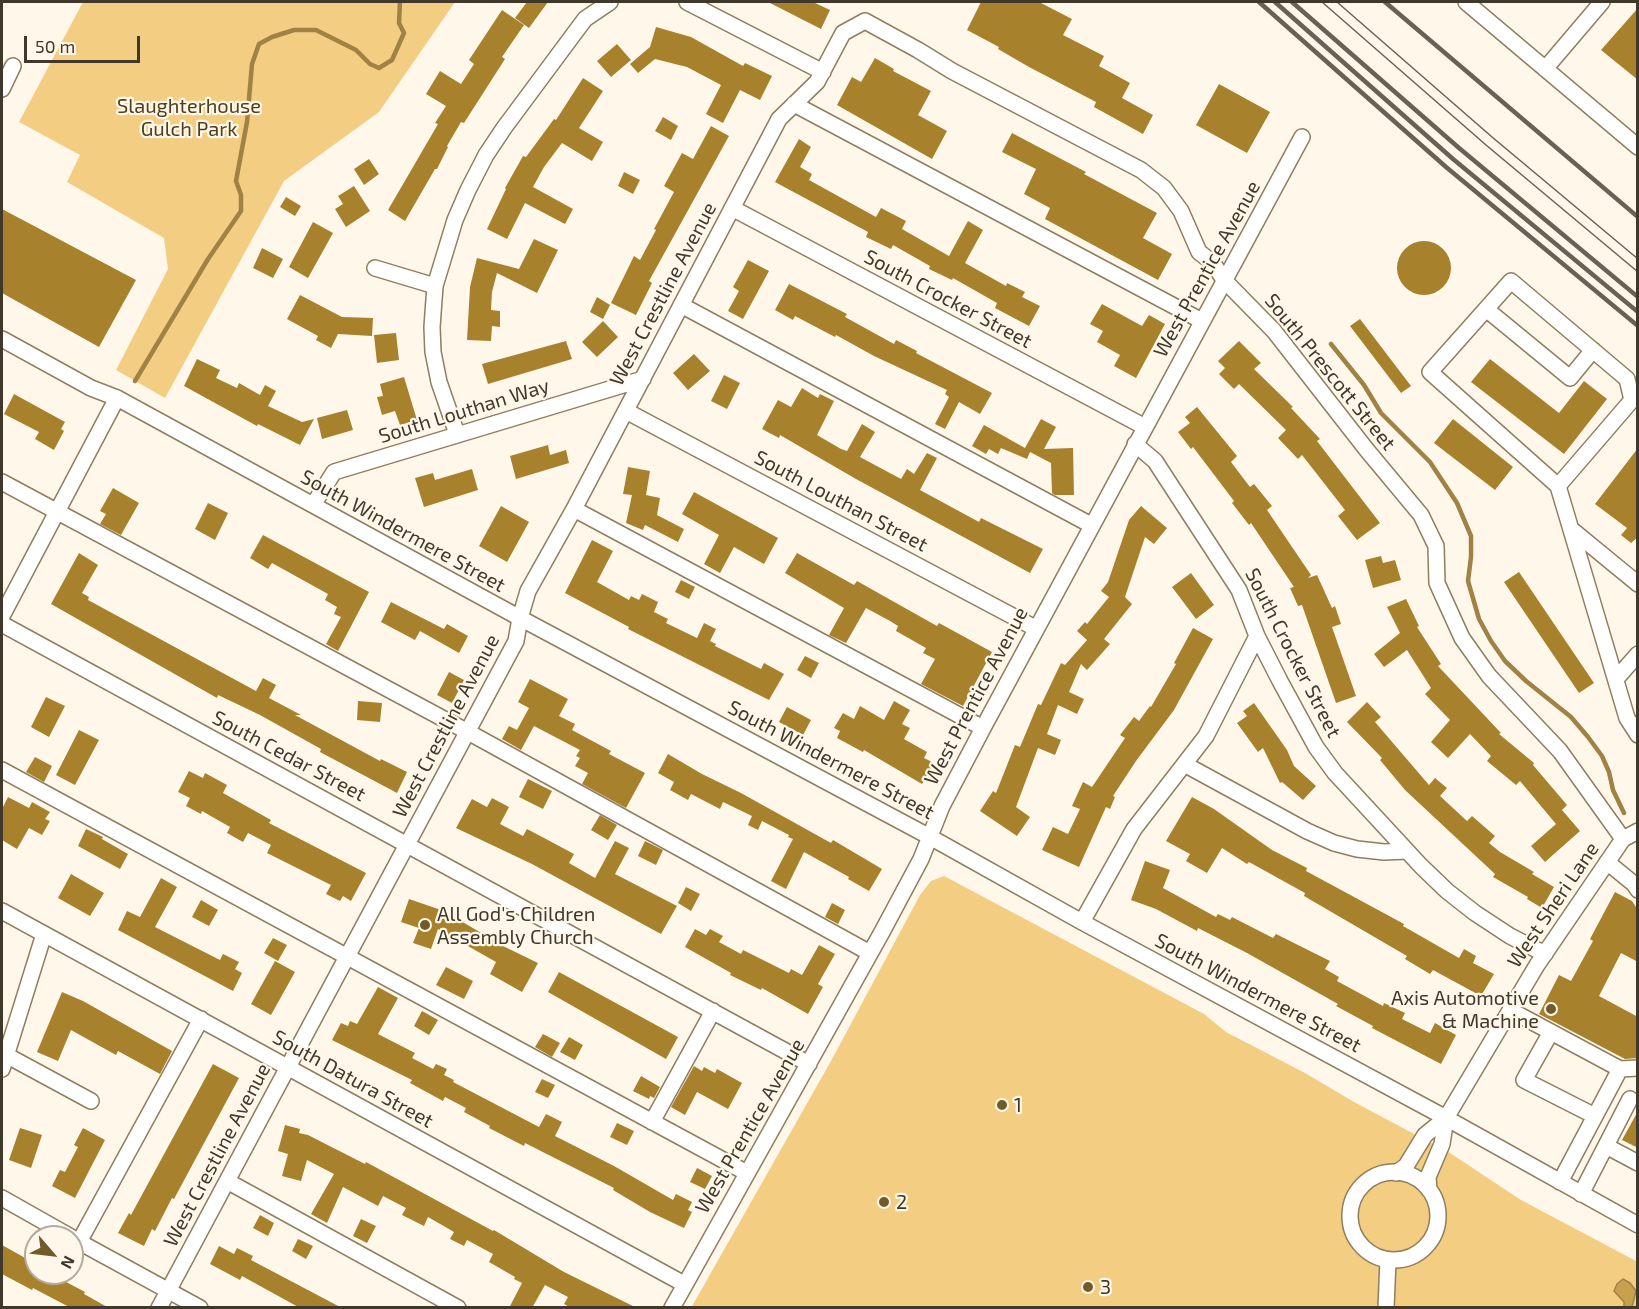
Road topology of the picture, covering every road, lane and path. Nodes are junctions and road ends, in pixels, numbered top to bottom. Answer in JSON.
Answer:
{"nodes":[{"id":1,"x":610,"y":2,"type":"edge"},
{"id":2,"x":687,"y":2,"type":"edge"},
{"id":3,"x":1466,"y":2,"type":"edge"},
{"id":4,"x":1602,"y":2,"type":"edge"},
{"id":5,"x":865,"y":21,"type":"joint"},
{"id":6,"x":13,"y":66,"type":"dead end"},
{"id":7,"x":1545,"y":69,"type":"junction"},
{"id":8,"x":823,"y":72,"type":"junction"},
{"id":9,"x":2,"y":89,"type":"edge"},
{"id":10,"x":794,"y":104,"type":"junction"},
{"id":11,"x":1302,"y":137,"type":"dead end"},
{"id":12,"x":1638,"y":147,"type":"edge"},
{"id":13,"x":732,"y":208,"type":"junction"},
{"id":14,"x":375,"y":268,"type":"dead end"},
{"id":15,"x":1224,"y":280,"type":"junction"},
{"id":16,"x":435,"y":286,"type":"junction"},
{"id":17,"x":681,"y":305,"type":"junction"},
{"id":18,"x":1486,"y":309,"type":"junction"},
{"id":19,"x":1202,"y":321,"type":"junction"},
{"id":20,"x":2,"y":339,"type":"edge"},
{"id":21,"x":1593,"y":350,"type":"junction"},
{"id":22,"x":643,"y":379,"type":"junction"},
{"id":23,"x":117,"y":398,"type":"junction"},
{"id":24,"x":1635,"y":402,"type":"edge"},
{"id":25,"x":626,"y":411,"type":"junction"},
{"id":26,"x":1145,"y":427,"type":"junction"},
{"id":27,"x":457,"y":434,"type":"junction"},
{"id":28,"x":1135,"y":444,"type":"junction"},
{"id":29,"x":2,"y":482,"type":"edge"},
{"id":30,"x":1558,"y":486,"type":"junction"},
{"id":31,"x":313,"y":505,"type":"junction"},
{"id":32,"x":574,"y":509,"type":"junction"},
{"id":33,"x":57,"y":512,"type":"junction"},
{"id":34,"x":1091,"y":525,"type":"junction"},
{"id":35,"x":1571,"y":529,"type":"junction"},
{"id":36,"x":1638,"y":584,"type":"edge"},
{"id":37,"x":2,"y":616,"type":"edge"},
{"id":38,"x":520,"y":618,"type":"junction"},
{"id":39,"x":2,"y":624,"type":"edge"},
{"id":40,"x":1035,"y":628,"type":"junction"},
{"id":41,"x":1257,"y":636,"type":"junction"},
{"id":42,"x":1638,"y":654,"type":"edge"},
{"id":43,"x":1616,"y":679,"type":"junction"},
{"id":44,"x":983,"y":728,"type":"junction"},
{"id":45,"x":468,"y":732,"type":"junction"},
{"id":46,"x":1638,"y":735,"type":"edge"},
{"id":47,"x":1186,"y":765,"type":"junction"},
{"id":48,"x":2,"y":770,"type":"edge"},
{"id":49,"x":1638,"y":831,"type":"edge"},
{"id":50,"x":930,"y":837,"type":"junction"},
{"id":51,"x":1623,"y":839,"type":"junction"},
{"id":52,"x":407,"y":843,"type":"junction"},
{"id":53,"x":1407,"y":851,"type":"junction"},
{"id":54,"x":1607,"y":862,"type":"junction"},
{"id":55,"x":1638,"y":890,"type":"edge"},
{"id":56,"x":2,"y":911,"type":"edge"},
{"id":57,"x":1082,"y":922,"type":"junction"},
{"id":58,"x":44,"y":934,"type":"junction"},
{"id":59,"x":870,"y":953,"type":"junction"},
{"id":60,"x":1545,"y":954,"type":"junction"},
{"id":61,"x":346,"y":957,"type":"junction"},
{"id":62,"x":1510,"y":1010,"type":"junction"},
{"id":63,"x":713,"y":1011,"type":"junction"},
{"id":64,"x":201,"y":1019,"type":"junction"},
{"id":65,"x":1551,"y":1032,"type":"junction"},
{"id":66,"x":4,"y":1062,"type":"edge"},
{"id":67,"x":809,"y":1064,"type":"junction"},
{"id":68,"x":288,"y":1068,"type":"junction"},
{"id":69,"x":1638,"y":1068,"type":"edge"},
{"id":70,"x":1620,"y":1069,"type":"junction"},
{"id":71,"x":1630,"y":1099,"type":"dead end"},
{"id":72,"x":91,"y":1101,"type":"dead end"},
{"id":73,"x":1595,"y":1116,"type":"junction"},
{"id":74,"x":1446,"y":1118,"type":"junction"},
{"id":75,"x":652,"y":1122,"type":"junction"},
{"id":76,"x":1606,"y":1146,"type":"junction"},
{"id":77,"x":1638,"y":1163,"type":"edge"},
{"id":78,"x":747,"y":1173,"type":"junction"},
{"id":79,"x":1396,"y":1173,"type":"junction"},
{"id":80,"x":227,"y":1181,"type":"junction"},
{"id":81,"x":1560,"y":1182,"type":"junction"},
{"id":82,"x":1429,"y":1190,"type":"junction"},
{"id":83,"x":1581,"y":1194,"type":"junction"},
{"id":84,"x":2,"y":1198,"type":"edge"},
{"id":85,"x":49,"y":1225,"type":"edge"},
{"id":86,"x":82,"y":1225,"type":"edge"},
{"id":87,"x":1638,"y":1225,"type":"edge"},
{"id":88,"x":84,"y":1244,"type":"edge"},
{"id":89,"x":1388,"y":1260,"type":"junction"},
{"id":90,"x":684,"y":1284,"type":"junction"},
{"id":91,"x":169,"y":1290,"type":"junction"},
{"id":92,"x":159,"y":1308,"type":"edge"},
{"id":93,"x":200,"y":1308,"type":"edge"},
{"id":94,"x":458,"y":1308,"type":"edge"},
{"id":95,"x":672,"y":1308,"type":"edge"},
{"id":96,"x":1386,"y":1308,"type":"edge"}],
"edges":[{"from":1,"to":16,"type":"street"},
{"from":2,"to":8,"type":"street"},
{"from":3,"to":7,"type":"street"},
{"from":4,"to":7,"type":"street"},
{"from":5,"to":8,"type":"street","name":"West Crestline Avenue"},
{"from":5,"to":15,"type":"street","name":"South Prescott Street"},
{"from":6,"to":9,"type":"street"},
{"from":7,"to":12,"type":"street"},
{"from":8,"to":10,"type":"street","name":"West Crestline Avenue"},
{"from":10,"to":13,"type":"street","name":"West Crestline Avenue"},
{"from":10,"to":19,"type":"street"},
{"from":11,"to":15,"type":"street","name":"West Prentice Avenue"},
{"from":13,"to":17,"type":"street","name":"West Crestline Avenue"},
{"from":13,"to":26,"type":"street","name":"South Crocker Street"},
{"from":14,"to":16,"type":"street"},
{"from":15,"to":19,"type":"street","name":"West Prentice Avenue"},
{"from":15,"to":51,"type":"street","name":"South Prescott Street"},
{"from":16,"to":27,"type":"street"},
{"from":17,"to":22,"type":"street","name":"West Crestline Avenue"},
{"from":17,"to":34,"type":"street"},
{"from":18,"to":21,"type":"street"},
{"from":18,"to":21,"type":"street"},
{"from":18,"to":30,"type":"street"},
{"from":19,"to":26,"type":"street","name":"West Prentice Avenue"},
{"from":20,"to":23,"type":"street","name":"South Windermere Street"},
{"from":21,"to":24,"type":"street"},
{"from":22,"to":25,"type":"street","name":"West Crestline Avenue"},
{"from":22,"to":27,"type":"street","name":"South Louthan Way"},
{"from":23,"to":31,"type":"street","name":"South Windermere Street"},
{"from":23,"to":33,"type":"street"},
{"from":24,"to":30,"type":"street"},
{"from":25,"to":32,"type":"street","name":"West Crestline Avenue"},
{"from":25,"to":40,"type":"street","name":"South Louthan Street"},
{"from":26,"to":28,"type":"street","name":"West Prentice Avenue"},
{"from":27,"to":31,"type":"street","name":"South Louthan Way"},
{"from":28,"to":34,"type":"street","name":"West Prentice Avenue"},
{"from":28,"to":41,"type":"street","name":"South Crocker Street"},
{"from":29,"to":33,"type":"street"},
{"from":30,"to":35,"type":"street"},
{"from":31,"to":38,"type":"street","name":"South Windermere Street"},
{"from":32,"to":38,"type":"street","name":"West Crestline Avenue"},
{"from":32,"to":44,"type":"street"},
{"from":33,"to":37,"type":"street"},
{"from":33,"to":45,"type":"street"},
{"from":34,"to":40,"type":"street","name":"West Prentice Avenue"},
{"from":35,"to":36,"type":"street"},
{"from":35,"to":43,"type":"street"},
{"from":38,"to":45,"type":"street","name":"West Crestline Avenue"},
{"from":38,"to":50,"type":"street","name":"South Windermere Street"},
{"from":39,"to":52,"type":"street","name":"South Cedar Street"},
{"from":40,"to":44,"type":"street","name":"West Prentice Avenue"},
{"from":41,"to":47,"type":"street"},
{"from":41,"to":53,"type":"street","name":"South Crocker Street"},
{"from":42,"to":43,"type":"street"},
{"from":43,"to":46,"type":"street"},
{"from":44,"to":50,"type":"street","name":"West Prentice Avenue"},
{"from":45,"to":52,"type":"street","name":"West Crestline Avenue"},
{"from":45,"to":59,"type":"street"},
{"from":47,"to":53,"type":"street"},
{"from":47,"to":57,"type":"street"},
{"from":48,"to":61,"type":"street"},
{"from":49,"to":51,"type":"street"},
{"from":50,"to":57,"type":"street","name":"South Windermere Street"},
{"from":50,"to":59,"type":"street","name":"West Prentice Avenue"},
{"from":51,"to":54,"type":"street","name":"West Sheri Lane"},
{"from":52,"to":61,"type":"street","name":"West Crestline Avenue"},
{"from":52,"to":63,"type":"street","name":"South Cedar Street"},
{"from":53,"to":60,"type":"street","name":"South Crocker Street"},
{"from":54,"to":55,"type":"street"},
{"from":54,"to":60,"type":"street","name":"West Sheri Lane"},
{"from":56,"to":58,"type":"street","name":"South Datura Street"},
{"from":57,"to":74,"type":"street","name":"South Windermere Street"},
{"from":58,"to":64,"type":"street","name":"South Datura Street"},
{"from":58,"to":66,"type":"street"},
{"from":59,"to":67,"type":"street","name":"West Prentice Avenue"},
{"from":60,"to":62,"type":"street","name":"West Sheri Lane"},
{"from":61,"to":68,"type":"street","name":"West Crestline Avenue"},
{"from":61,"to":75,"type":"street"},
{"from":62,"to":65,"type":"street"},
{"from":62,"to":74,"type":"street","name":"West Sheri Lane"},
{"from":63,"to":67,"type":"street","name":"South Cedar Street"},
{"from":63,"to":75,"type":"street"},
{"from":64,"to":68,"type":"street","name":"South Datura Street"},
{"from":64,"to":86,"type":"street"},
{"from":65,"to":70,"type":"street"},
{"from":65,"to":73,"type":"street"},
{"from":66,"to":72,"type":"street"},
{"from":67,"to":78,"type":"street","name":"West Prentice Avenue"},
{"from":68,"to":80,"type":"street","name":"West Crestline Avenue"},
{"from":68,"to":90,"type":"street","name":"South Datura Street"},
{"from":69,"to":70,"type":"street"},
{"from":70,"to":73,"type":"street"},
{"from":71,"to":76,"type":"street"},
{"from":73,"to":81,"type":"street"},
{"from":74,"to":79,"type":"street"},
{"from":74,"to":81,"type":"street","name":"South Windermere Street"},
{"from":74,"to":82,"type":"street"},
{"from":75,"to":78,"type":"street"},
{"from":76,"to":77,"type":"street"},
{"from":76,"to":83,"type":"street"},
{"from":78,"to":90,"type":"street","name":"West Prentice Avenue"},
{"from":79,"to":82,"type":"street"},
{"from":79,"to":89,"type":"street"},
{"from":80,"to":91,"type":"street","name":"West Crestline Avenue"},
{"from":80,"to":94,"type":"street"},
{"from":81,"to":83,"type":"street","name":"South Windermere Street"},
{"from":82,"to":89,"type":"street"},
{"from":83,"to":87,"type":"street","name":"South Windermere Street"},
{"from":84,"to":85,"type":"street"},
{"from":88,"to":91,"type":"street"},
{"from":89,"to":96,"type":"street"},
{"from":90,"to":95,"type":"street","name":"West Prentice Avenue"},
{"from":91,"to":92,"type":"street","name":"West Crestline Avenue"},
{"from":91,"to":93,"type":"street"}]}
